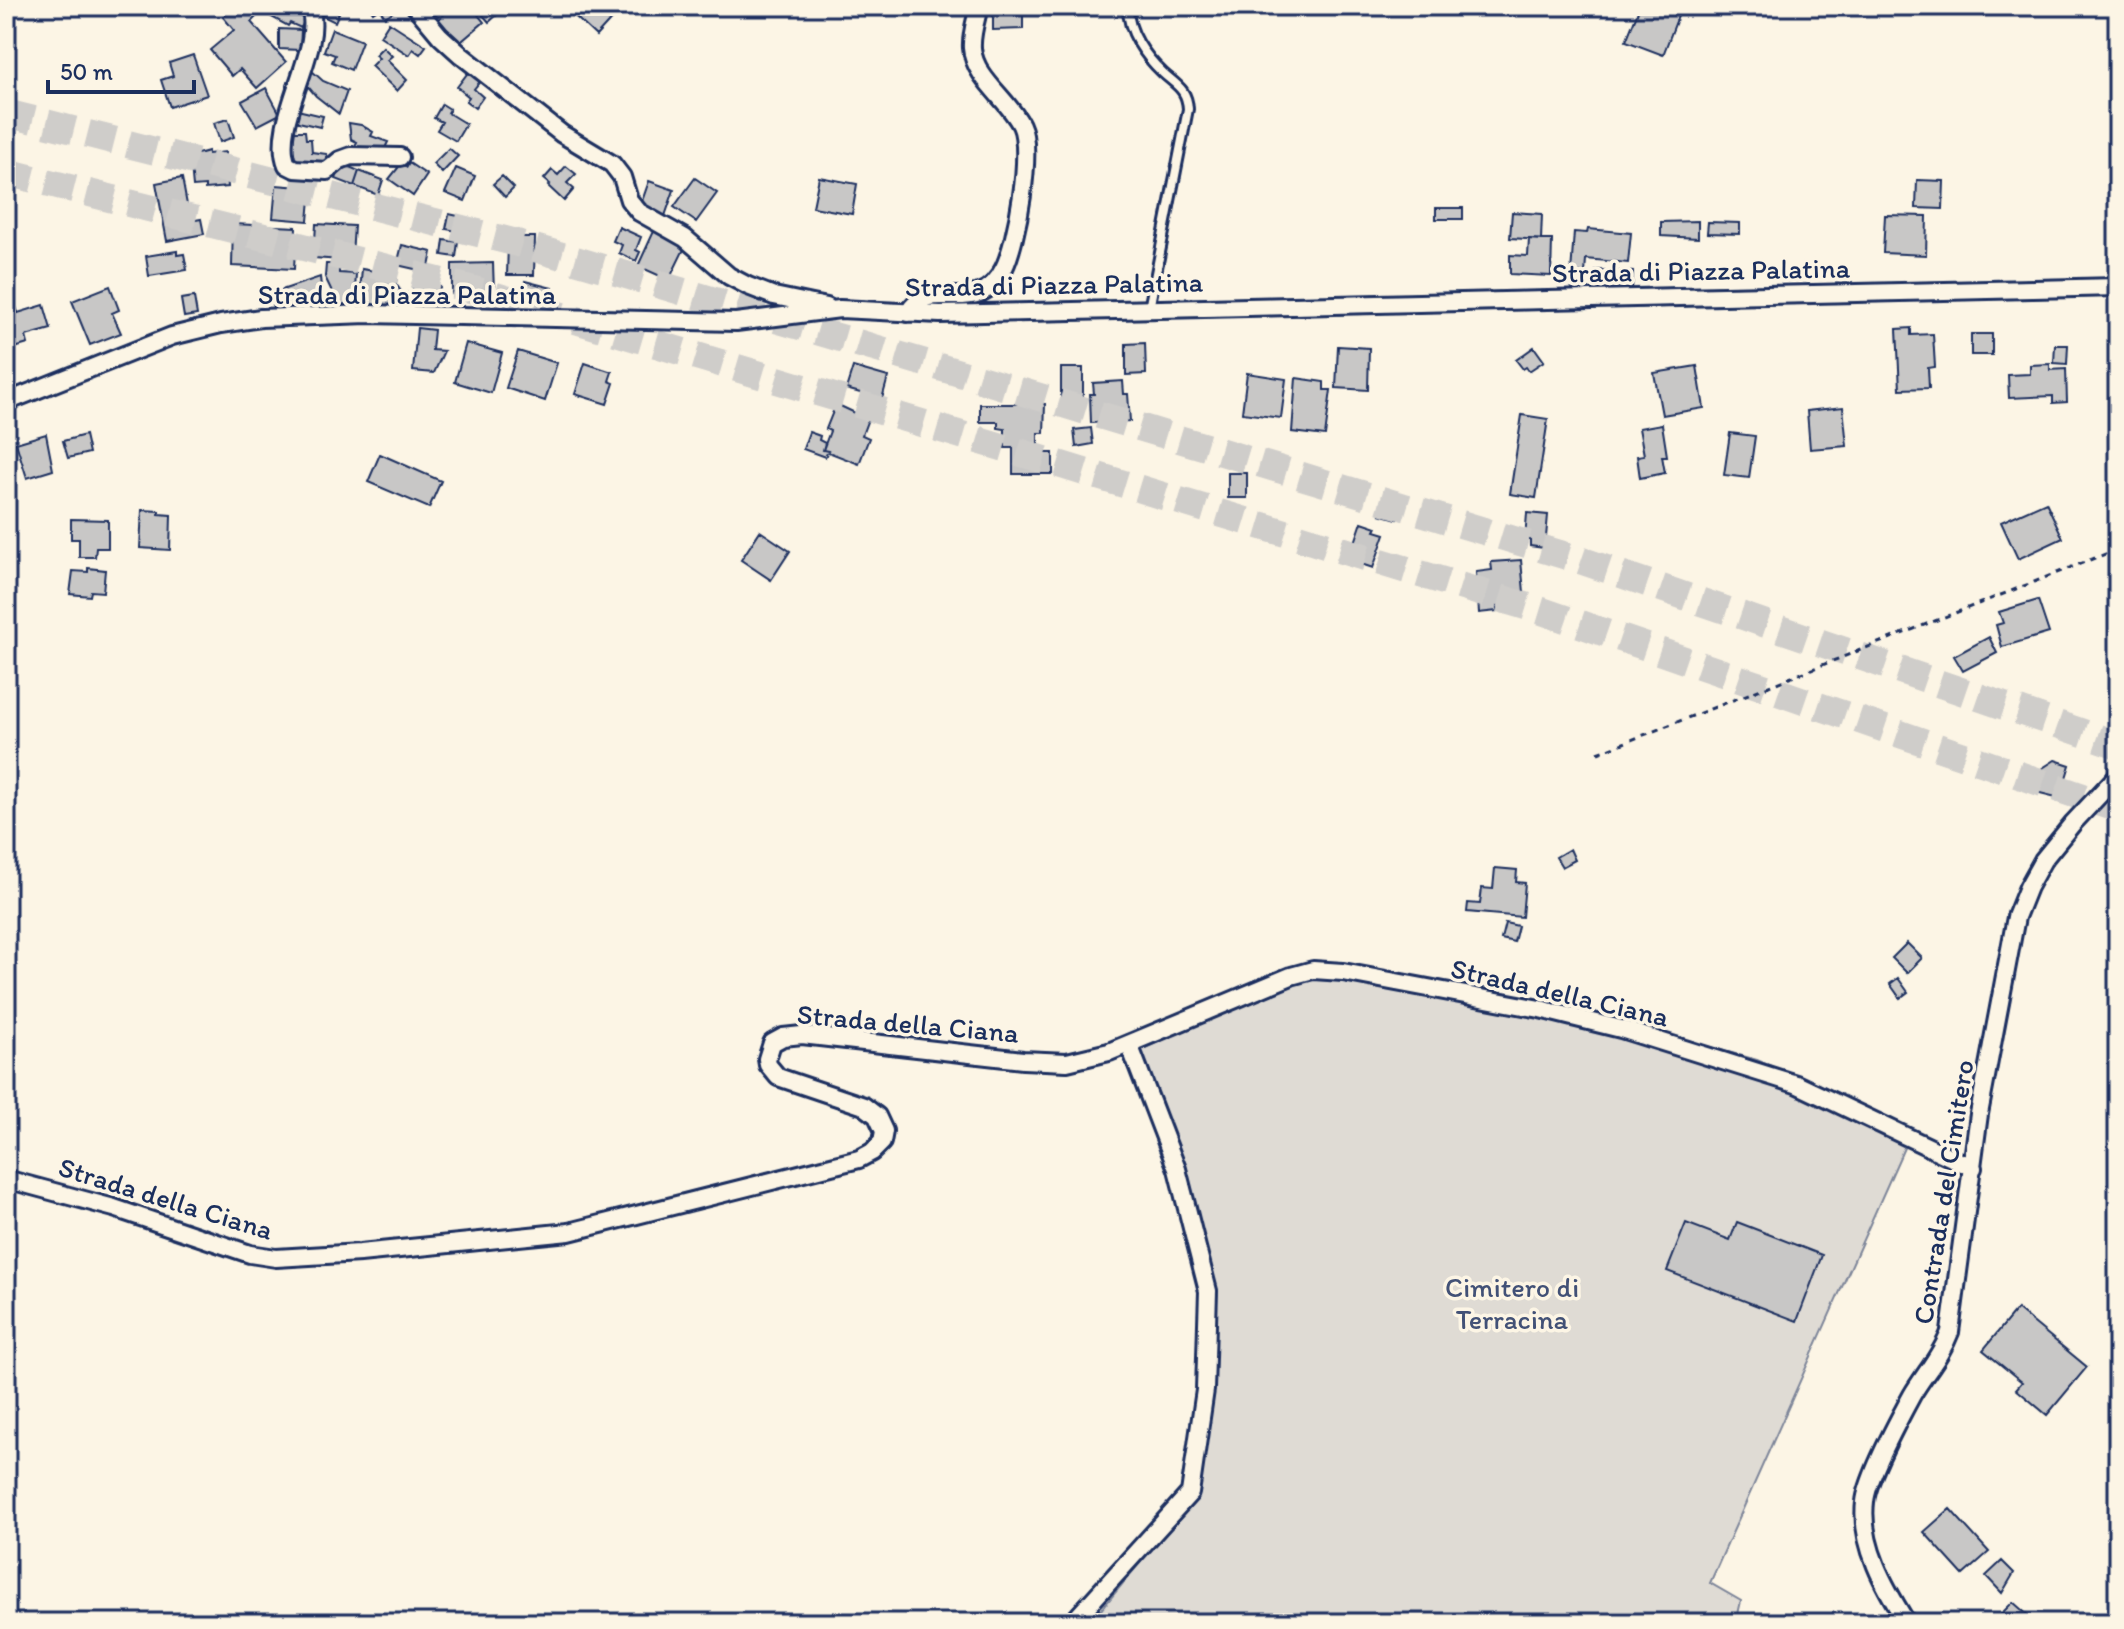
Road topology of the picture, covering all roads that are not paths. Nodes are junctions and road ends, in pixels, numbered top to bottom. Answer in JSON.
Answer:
{"nodes":[{"id":1,"x":309,"y":6,"type":"edge"},
{"id":2,"x":415,"y":6,"type":"edge"},
{"id":3,"x":979,"y":6,"type":"edge"},
{"id":4,"x":1128,"y":6,"type":"edge"},
{"id":5,"x":400,"y":157,"type":"dead end"},
{"id":6,"x":2118,"y":287,"type":"edge"},
{"id":7,"x":840,"y":309,"type":"junction"},
{"id":8,"x":1149,"y":309,"type":"junction"},
{"id":9,"x":908,"y":313,"type":"junction"},
{"id":10,"x":6,"y":402,"type":"edge"},
{"id":11,"x":2118,"y":775,"type":"edge"},
{"id":12,"x":1129,"y":1044,"type":"junction"},
{"id":13,"x":1973,"y":1168,"type":"junction"},
{"id":14,"x":6,"y":1179,"type":"edge"},
{"id":15,"x":1072,"y":1623,"type":"edge"},
{"id":16,"x":1907,"y":1623,"type":"edge"}],
"edges":[{"from":1,"to":5,"type":"street"},
{"from":2,"to":7,"type":"street"},
{"from":3,"to":9,"type":"street"},
{"from":4,"to":8,"type":"lane"},
{"from":6,"to":8,"type":"street","name":"Strada di Piazza Palatina"},
{"from":7,"to":9,"type":"street","name":"Strada di Piazza Palatina"},
{"from":7,"to":10,"type":"street","name":"Strada di Piazza Palatina"},
{"from":8,"to":9,"type":"street","name":"Strada di Piazza Palatina"},
{"from":11,"to":13,"type":"street","name":"Contrada del Cimitero"},
{"from":12,"to":13,"type":"street","name":"Strada della Ciana"},
{"from":12,"to":14,"type":"street","name":"Strada della Ciana"},
{"from":12,"to":15,"type":"street"},
{"from":13,"to":16,"type":"street","name":"Contrada del Cimitero"}]}
